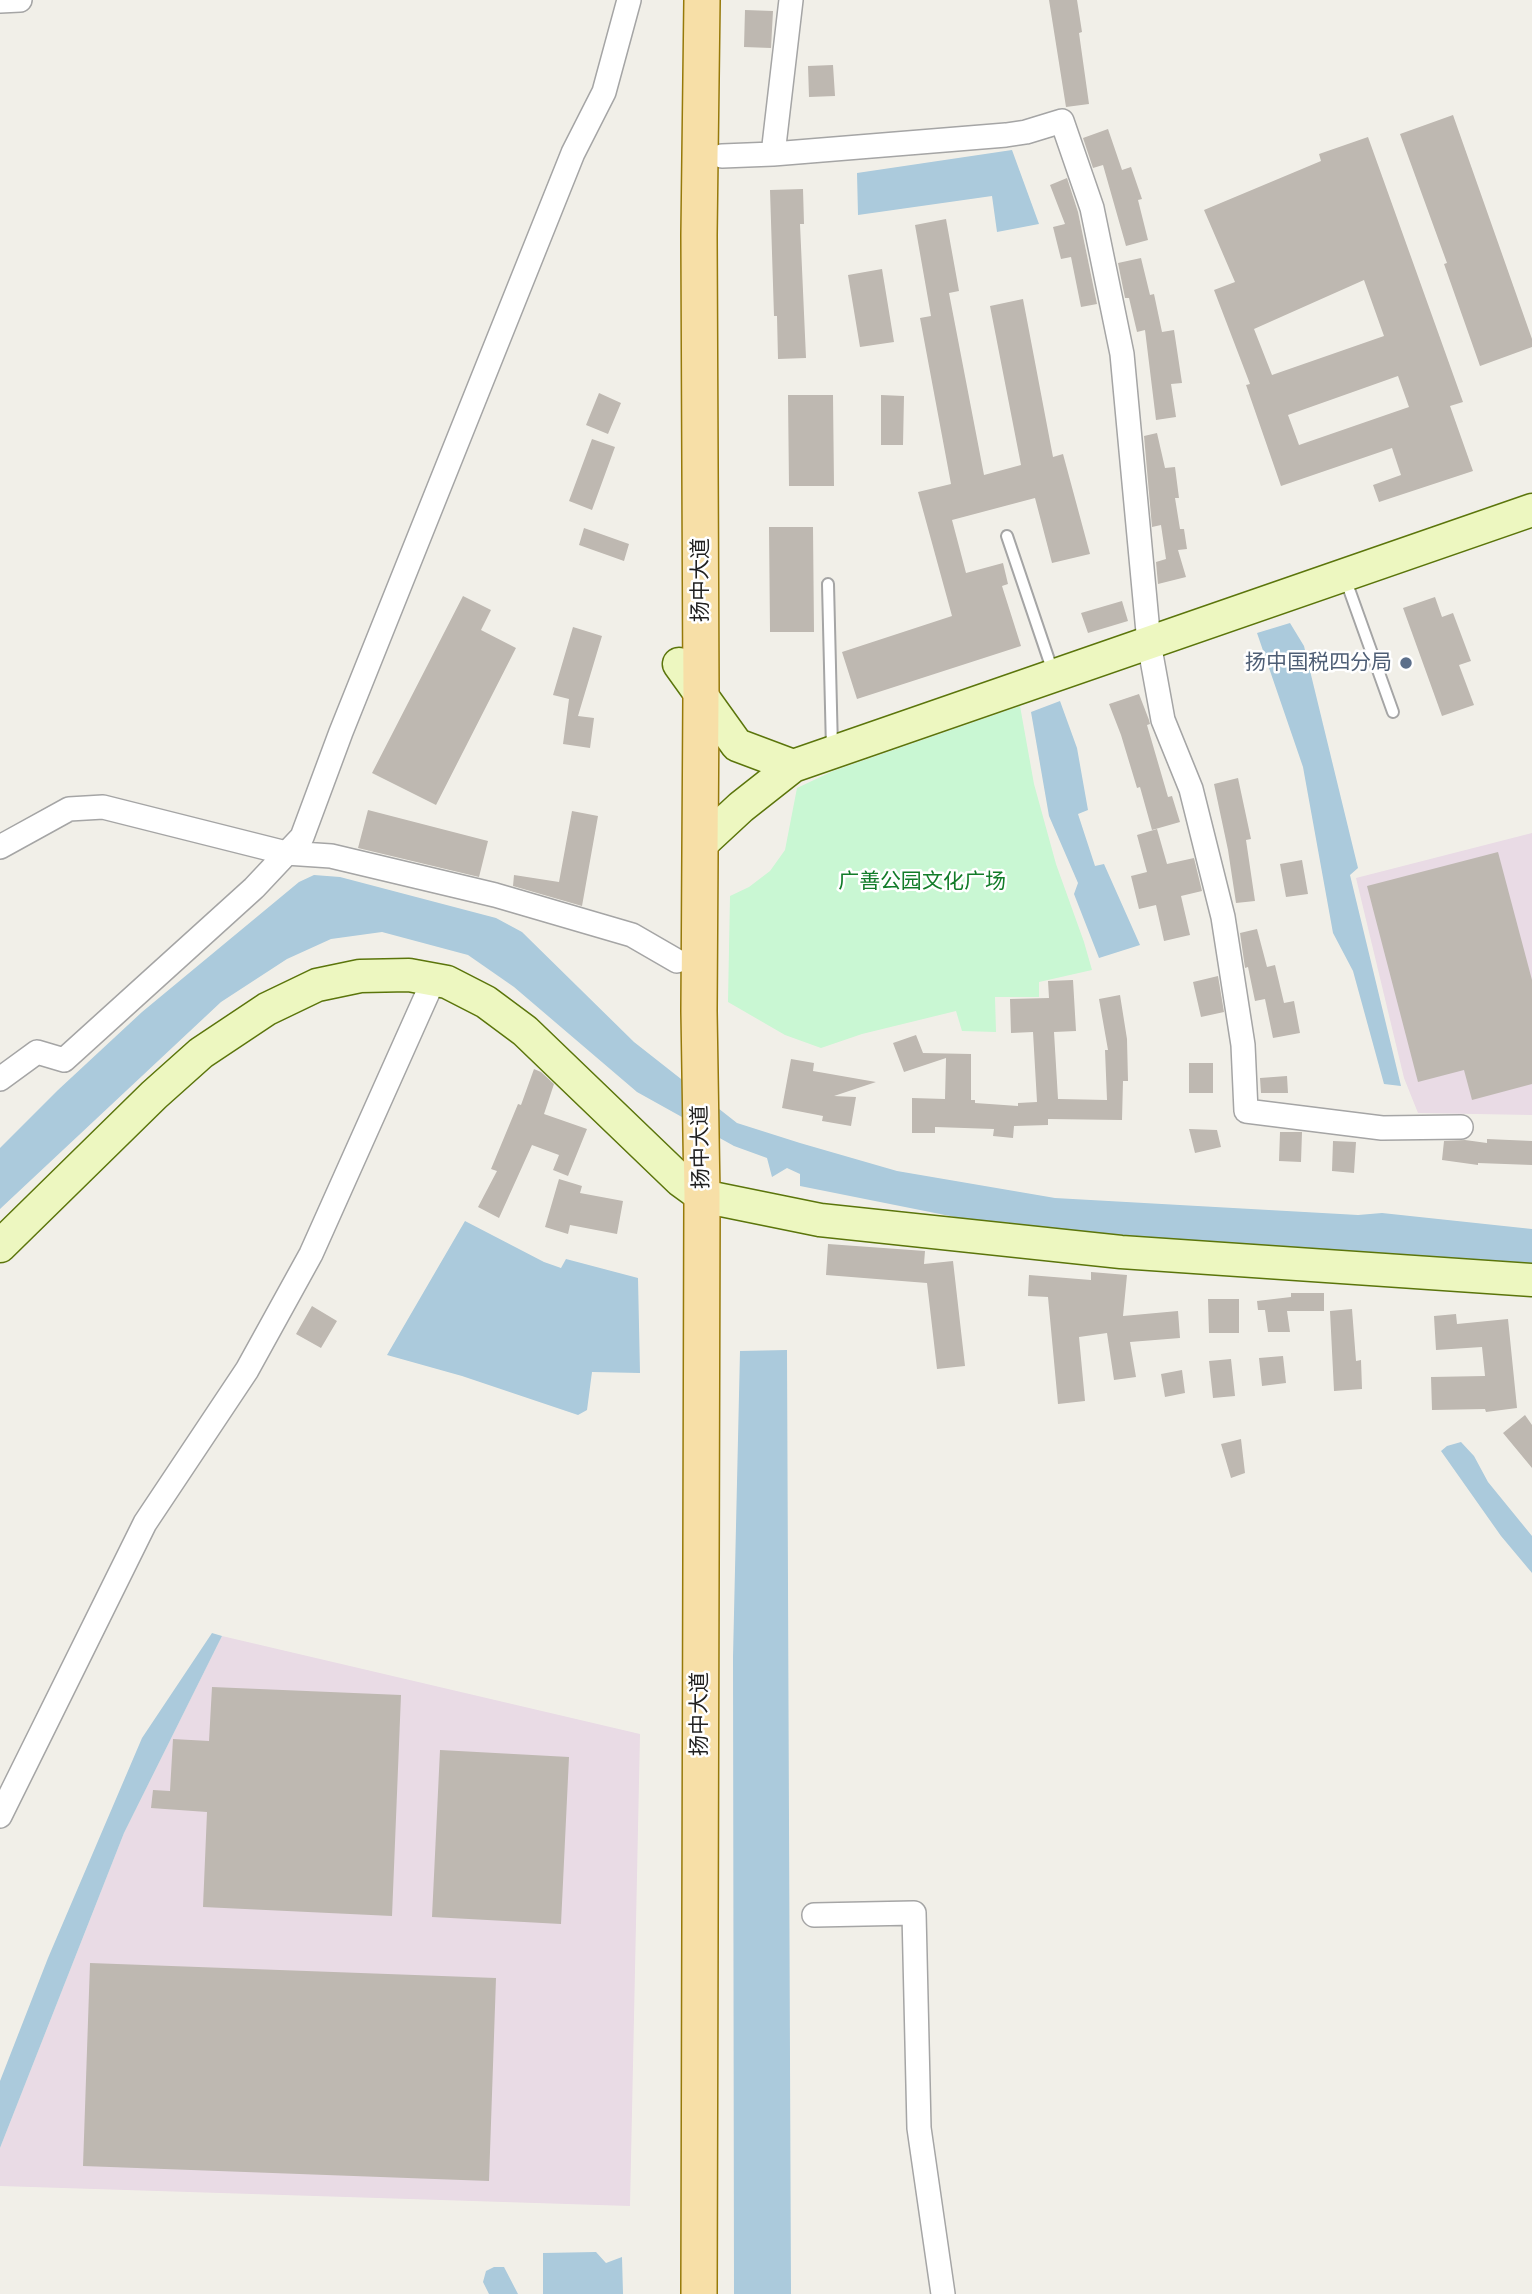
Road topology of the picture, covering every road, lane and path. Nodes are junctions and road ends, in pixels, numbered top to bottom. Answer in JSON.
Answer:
{"nodes":[{"id":1,"x":20,"y":0,"type":"edge"},
{"id":2,"x":629,"y":0,"type":"edge"},
{"id":3,"x":680,"y":0,"type":"edge"},
{"id":4,"x":702,"y":0,"type":"edge"},
{"id":5,"x":791,"y":0,"type":"edge"},
{"id":6,"x":0,"y":1,"type":"edge"},
{"id":7,"x":774,"y":154,"type":"junction"},
{"id":8,"x":722,"y":156,"type":"dead end"},
{"id":9,"x":1532,"y":510,"type":"edge"},
{"id":10,"x":1007,"y":536,"type":"dead end"},
{"id":11,"x":1345,"y":575,"type":"junction"},
{"id":12,"x":828,"y":584,"type":"dead end"},
{"id":13,"x":1149,"y":643,"type":"junction"},
{"id":14,"x":679,"y":664,"type":"junction"},
{"id":15,"x":1054,"y":676,"type":"junction"},
{"id":16,"x":701,"y":696,"type":"junction"},
{"id":17,"x":1393,"y":712,"type":"dead end"},
{"id":18,"x":832,"y":752,"type":"junction"},
{"id":19,"x":793,"y":766,"type":"junction"},
{"id":20,"x":700,"y":845,"type":"junction"},
{"id":21,"x":0,"y":847,"type":"edge"},
{"id":22,"x":286,"y":853,"type":"junction"},
{"id":23,"x":688,"y":962,"type":"junction"},
{"id":24,"x":434,"y":979,"type":"junction"},
{"id":25,"x":0,"y":1079,"type":"edge"},
{"id":26,"x":1461,"y":1127,"type":"dead end"},
{"id":27,"x":691,"y":1188,"type":"junction"},
{"id":28,"x":0,"y":1247,"type":"edge"},
{"id":29,"x":1532,"y":1280,"type":"edge"},
{"id":30,"x":0,"y":1816,"type":"edge"},
{"id":31,"x":814,"y":1915,"type":"dead end"},
{"id":32,"x":677,"y":2294,"type":"edge"},
{"id":33,"x":699,"y":2294,"type":"edge"},
{"id":34,"x":943,"y":2294,"type":"edge"}],
"edges":[{"from":1,"to":6,"type":"street"},
{"from":2,"to":22,"type":"street"},
{"from":3,"to":14,"type":"main road","name":"扬中大道"},
{"from":4,"to":16,"type":"main road","name":"扬中大道"},
{"from":5,"to":7,"type":"street"},
{"from":7,"to":8,"type":"street"},
{"from":7,"to":13,"type":"street"},
{"from":9,"to":11,"type":"street"},
{"from":10,"to":15,"type":"lane"},
{"from":11,"to":13,"type":"street"},
{"from":11,"to":17,"type":"lane"},
{"from":12,"to":18,"type":"lane"},
{"from":13,"to":15,"type":"street"},
{"from":13,"to":26,"type":"street"},
{"from":14,"to":16,"type":"street"},
{"from":14,"to":23,"type":"main road","name":"扬中大道"},
{"from":15,"to":18,"type":"street"},
{"from":16,"to":19,"type":"street"},
{"from":16,"to":20,"type":"main road","name":"扬中大道"},
{"from":18,"to":19,"type":"street"},
{"from":19,"to":20,"type":"street"},
{"from":20,"to":23,"type":"main road","name":"扬中大道"},
{"from":21,"to":22,"type":"street"},
{"from":22,"to":23,"type":"street"},
{"from":22,"to":25,"type":"street"},
{"from":23,"to":27,"type":"main road","name":"扬中大道"},
{"from":24,"to":27,"type":"street"},
{"from":24,"to":28,"type":"street"},
{"from":24,"to":30,"type":"street"},
{"from":27,"to":29,"type":"street"},
{"from":27,"to":32,"type":"main road","name":"扬中大道"},
{"from":27,"to":33,"type":"main road","name":"扬中大道"},
{"from":31,"to":34,"type":"street"}]}
